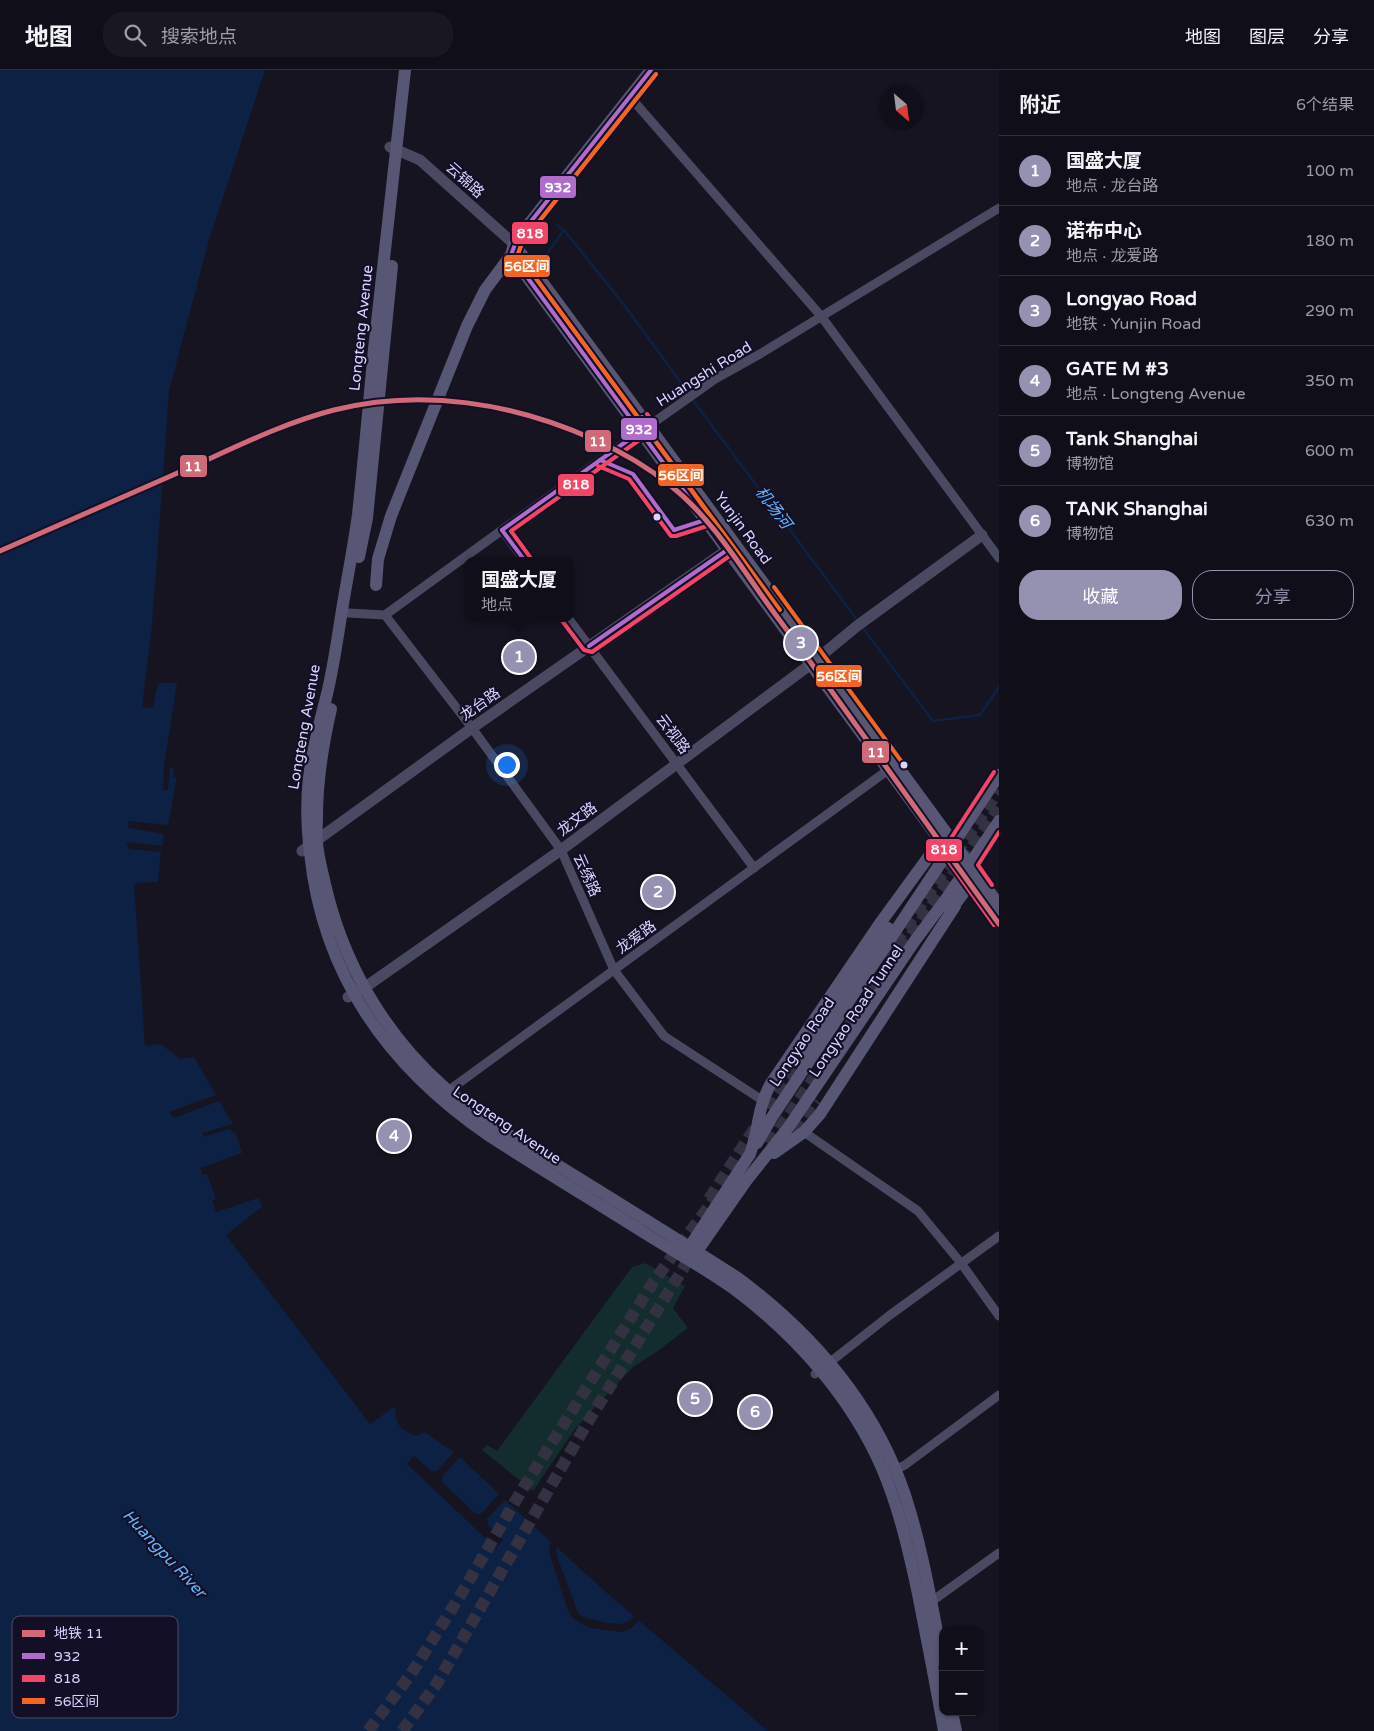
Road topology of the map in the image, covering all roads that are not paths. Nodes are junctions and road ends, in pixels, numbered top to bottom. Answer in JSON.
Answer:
{"nodes":[{"id":1,"x":405,"y":70,"type":"edge"},
{"id":2,"x":411,"y":70,"type":"edge"},
{"id":3,"x":651,"y":70,"type":"edge"},
{"id":4,"x":630,"y":98,"type":"junction"},
{"id":5,"x":396,"y":150,"type":"junction"},
{"id":6,"x":999,"y":208,"type":"edge"},
{"id":7,"x":512,"y":250,"type":"junction"},
{"id":8,"x":821,"y":316,"type":"junction"},
{"id":9,"x":644,"y":428,"type":"junction"},
{"id":10,"x":502,"y":530,"type":"junction"},
{"id":11,"x":982,"y":536,"type":"junction"},
{"id":12,"x":727,"y":550,"type":"junction"},
{"id":13,"x":464,"y":557,"type":"edge"},
{"id":14,"x":464,"y":557,"type":"edge"},
{"id":15,"x":522,"y":557,"type":"edge"},
{"id":16,"x":999,"y":558,"type":"edge"},
{"id":17,"x":376,"y":585,"type":"dead end"},
{"id":18,"x":345,"y":613,"type":"junction"},
{"id":19,"x":385,"y":614,"type":"junction"},
{"id":20,"x":571,"y":622,"type":"edge"},
{"id":21,"x":589,"y":646,"type":"junction"},
{"id":22,"x":815,"y":661,"type":"junction"},
{"id":23,"x":472,"y":728,"type":"junction"},
{"id":24,"x":678,"y":763,"type":"junction"},
{"id":25,"x":888,"y":770,"type":"junction"},
{"id":26,"x":999,"y":775,"type":"edge"},
{"id":27,"x":999,"y":821,"type":"edge"},
{"id":28,"x":940,"y":840,"type":"junction"},
{"id":29,"x":309,"y":846,"type":"junction"},
{"id":30,"x":951,"y":848,"type":"junction"},
{"id":31,"x":561,"y":850,"type":"junction"},
{"id":32,"x":927,"y":859,"type":"junction"},
{"id":33,"x":940,"y":864,"type":"junction"},
{"id":34,"x":754,"y":868,"type":"junction"},
{"id":35,"x":968,"y":874,"type":"junction"},
{"id":36,"x":907,"y":901,"type":"junction"},
{"id":37,"x":951,"y":903,"type":"junction"},
{"id":38,"x":999,"y":906,"type":"edge"},
{"id":39,"x":999,"y":921,"type":"edge"},
{"id":40,"x":614,"y":970,"type":"junction"},
{"id":41,"x":355,"y":993,"type":"junction"},
{"id":42,"x":800,"y":1058,"type":"tunnel mouth"},
{"id":43,"x":448,"y":1091,"type":"junction"},
{"id":44,"x":762,"y":1100,"type":"junction"},
{"id":45,"x":816,"y":1100,"type":"tunnel mouth"},
{"id":46,"x":804,"y":1132,"type":"junction"},
{"id":47,"x":750,"y":1154,"type":"junction"},
{"id":48,"x":746,"y":1182,"type":"junction"},
{"id":49,"x":999,"y":1236,"type":"edge"},
{"id":50,"x":688,"y":1256,"type":"junction"},
{"id":51,"x":961,"y":1263,"type":"junction"},
{"id":52,"x":999,"y":1316,"type":"edge"},
{"id":53,"x":821,"y":1369,"type":"junction"},
{"id":54,"x":999,"y":1395,"type":"edge"},
{"id":55,"x":895,"y":1470,"type":"junction"},
{"id":56,"x":999,"y":1553,"type":"edge"},
{"id":57,"x":926,"y":1606,"type":"junction"},
{"id":58,"x":939,"y":1649,"type":"edge"},
{"id":59,"x":953,"y":1716,"type":"edge"},
{"id":60,"x":944,"y":1731,"type":"edge"},
{"id":61,"x":956,"y":1731,"type":"edge"}],
"edges":[{"from":1,"to":5,"type":"main road","name":"Longteng Avenue"},
{"from":2,"to":5,"type":"main road","name":"Longteng Avenue"},
{"from":3,"to":4,"type":"main road"},
{"from":4,"to":7,"type":"main road"},
{"from":4,"to":8,"type":"street"},
{"from":5,"to":7,"type":"street","name":"云锦路"},
{"from":5,"to":18,"type":"main road","name":"Longteng Avenue"},
{"from":6,"to":8,"type":"street","name":"Huangshi Road"},
{"from":7,"to":9,"type":"main road","name":"Yunjin Road"},
{"from":7,"to":17,"type":"main road"},
{"from":8,"to":9,"type":"street","name":"Huangshi Road"},
{"from":8,"to":11,"type":"street"},
{"from":9,"to":10,"type":"street","name":"Huangshi Road"},
{"from":9,"to":12,"type":"main road","name":"Yunjin Road"},
{"from":9,"to":22,"type":"main road","name":"Yunjin Road"},
{"from":10,"to":13,"type":"street","name":"Huangshi Road"},
{"from":10,"to":15,"type":"street"},
{"from":11,"to":16,"type":"street"},
{"from":11,"to":22,"type":"street","name":"龙文路"},
{"from":12,"to":21,"type":"street","name":"龙台路"},
{"from":12,"to":22,"type":"main road","name":"Yunjin Road"},
{"from":14,"to":19,"type":"street","name":"Huangshi Road"},
{"from":18,"to":19,"type":"street"},
{"from":18,"to":29,"type":"main road","name":"Longteng Avenue"},
{"from":19,"to":23,"type":"street","name":"云绣路"},
{"from":20,"to":21,"type":"street","name":"云视路"},
{"from":21,"to":23,"type":"street","name":"龙台路"},
{"from":21,"to":24,"type":"street","name":"云视路"},
{"from":22,"to":24,"type":"street","name":"龙文路"},
{"from":22,"to":25,"type":"main road","name":"Yunjin Road"},
{"from":22,"to":30,"type":"main road","name":"Yunjin Road"},
{"from":23,"to":29,"type":"street","name":"龙台路"},
{"from":23,"to":31,"type":"street","name":"云绣路"},
{"from":24,"to":31,"type":"street","name":"龙文路"},
{"from":24,"to":34,"type":"street","name":"云视路"},
{"from":25,"to":28,"type":"main road","name":"Yunjin Road"},
{"from":25,"to":34,"type":"street","name":"龙爱路"},
{"from":26,"to":30,"type":"main road","name":"Longyao Road"},
{"from":27,"to":35,"type":"main road"},
{"from":28,"to":30,"type":"main road","name":"Yunjin Road"},
{"from":28,"to":32,"type":"main road","name":"Longyao Road"},
{"from":29,"to":41,"type":"main road","name":"Longteng Avenue"},
{"from":30,"to":33,"type":"main road","name":"Longyao Road"},
{"from":30,"to":35,"type":"main road","name":"Yunjin Road"},
{"from":31,"to":40,"type":"street","name":"云绣路"},
{"from":31,"to":41,"type":"street","name":"龙文路"},
{"from":32,"to":36,"type":"main road","name":"Longyao Road Tunnel"},
{"from":32,"to":44,"type":"main road","name":"Longyao Road"},
{"from":33,"to":36,"type":"main road","name":"Longyao Road Tunnel"},
{"from":33,"to":47,"type":"main road","name":"Longyao Road"},
{"from":34,"to":40,"type":"street","name":"龙爱路"},
{"from":35,"to":37,"type":"main road"},
{"from":35,"to":38,"type":"main road","name":"Yunjin Road"},
{"from":35,"to":39,"type":"main road","name":"Yunjin Road"},
{"from":36,"to":42,"type":"main road","name":"Longyao Road Tunnel"},
{"from":37,"to":45,"type":"main road","name":"Longyao Road Tunnel"},
{"from":37,"to":46,"type":"main road"},
{"from":37,"to":48,"type":"main road"},
{"from":40,"to":43,"type":"street","name":"龙爱路"},
{"from":40,"to":44,"type":"street","name":"云绣路"},
{"from":41,"to":43,"type":"main road","name":"Longteng Avenue"},
{"from":41,"to":50,"type":"main road","name":"Longteng Avenue"},
{"from":43,"to":50,"type":"main road","name":"Longteng Avenue"},
{"from":44,"to":47,"type":"main road","name":"Longyao Road"},
{"from":46,"to":48,"type":"main road"},
{"from":46,"to":51,"type":"street"},
{"from":47,"to":50,"type":"main road","name":"Longyao Road"},
{"from":48,"to":50,"type":"main road"},
{"from":49,"to":51,"type":"street"},
{"from":50,"to":53,"type":"main road","name":"Longteng Avenue"},
{"from":51,"to":52,"type":"street"},
{"from":51,"to":53,"type":"street"},
{"from":53,"to":55,"type":"main road","name":"Longteng Avenue"},
{"from":53,"to":57,"type":"main road","name":"Longteng Avenue"},
{"from":54,"to":55,"type":"street"},
{"from":55,"to":57,"type":"main road","name":"Longteng Avenue"},
{"from":56,"to":57,"type":"street"},
{"from":57,"to":58,"type":"main road","name":"Longteng Avenue"},
{"from":57,"to":60,"type":"main road","name":"Longteng Avenue"},
{"from":59,"to":61,"type":"main road"}]}
